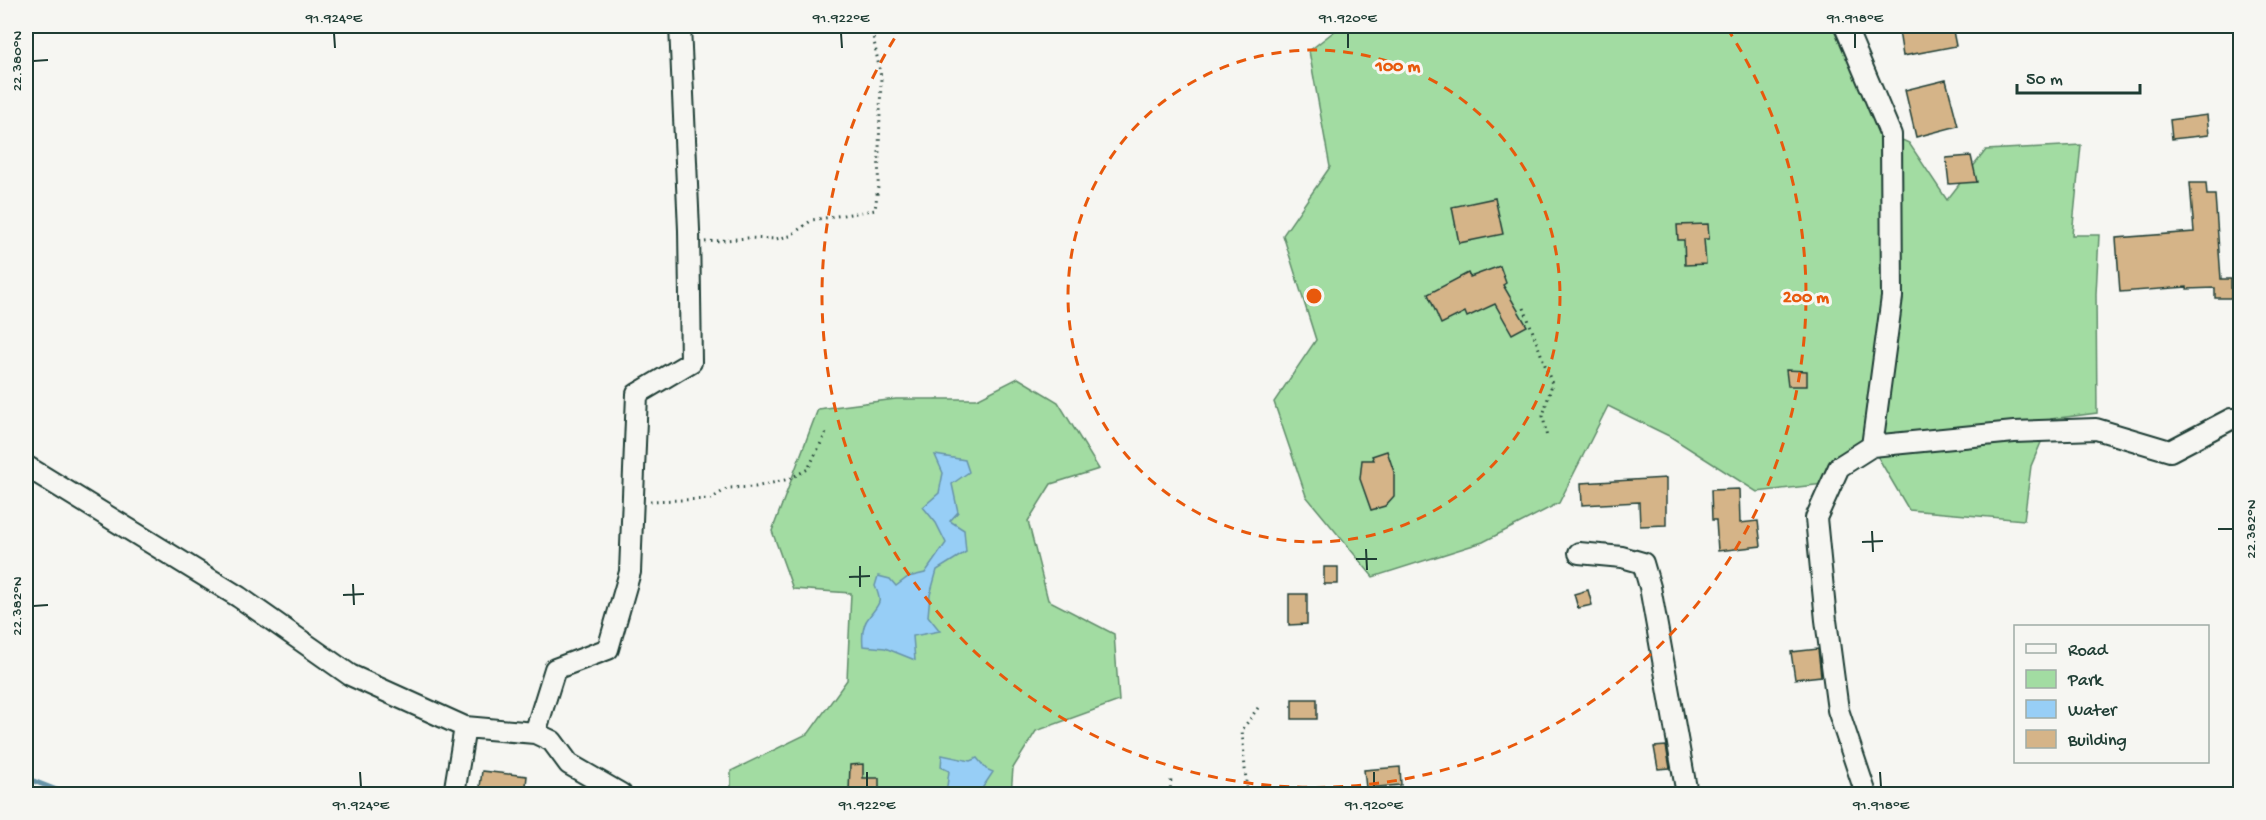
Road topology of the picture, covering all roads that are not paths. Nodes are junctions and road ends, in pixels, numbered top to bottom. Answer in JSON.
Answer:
{"nodes":[{"id":1,"x":680,"y":26,"type":"edge"},
{"id":2,"x":1845,"y":26,"type":"edge"},
{"id":3,"x":2241,"y":419,"type":"edge"},
{"id":4,"x":1872,"y":446,"type":"junction"},
{"id":5,"x":26,"y":466,"type":"edge"},
{"id":6,"x":1578,"y":553,"type":"dead end"},
{"id":7,"x":465,"y":727,"type":"junction"},
{"id":8,"x":535,"y":733,"type":"junction"},
{"id":9,"x":454,"y":795,"type":"edge"},
{"id":10,"x":621,"y":795,"type":"edge"},
{"id":11,"x":1687,"y":795,"type":"edge"},
{"id":12,"x":1866,"y":795,"type":"edge"}],
"edges":[{"from":1,"to":8,"type":"street"},
{"from":2,"to":4,"type":"street"},
{"from":3,"to":4,"type":"street"},
{"from":4,"to":12,"type":"street"},
{"from":5,"to":7,"type":"street"},
{"from":6,"to":11,"type":"street"},
{"from":7,"to":8,"type":"street"},
{"from":7,"to":9,"type":"street"},
{"from":8,"to":10,"type":"street"}]}
